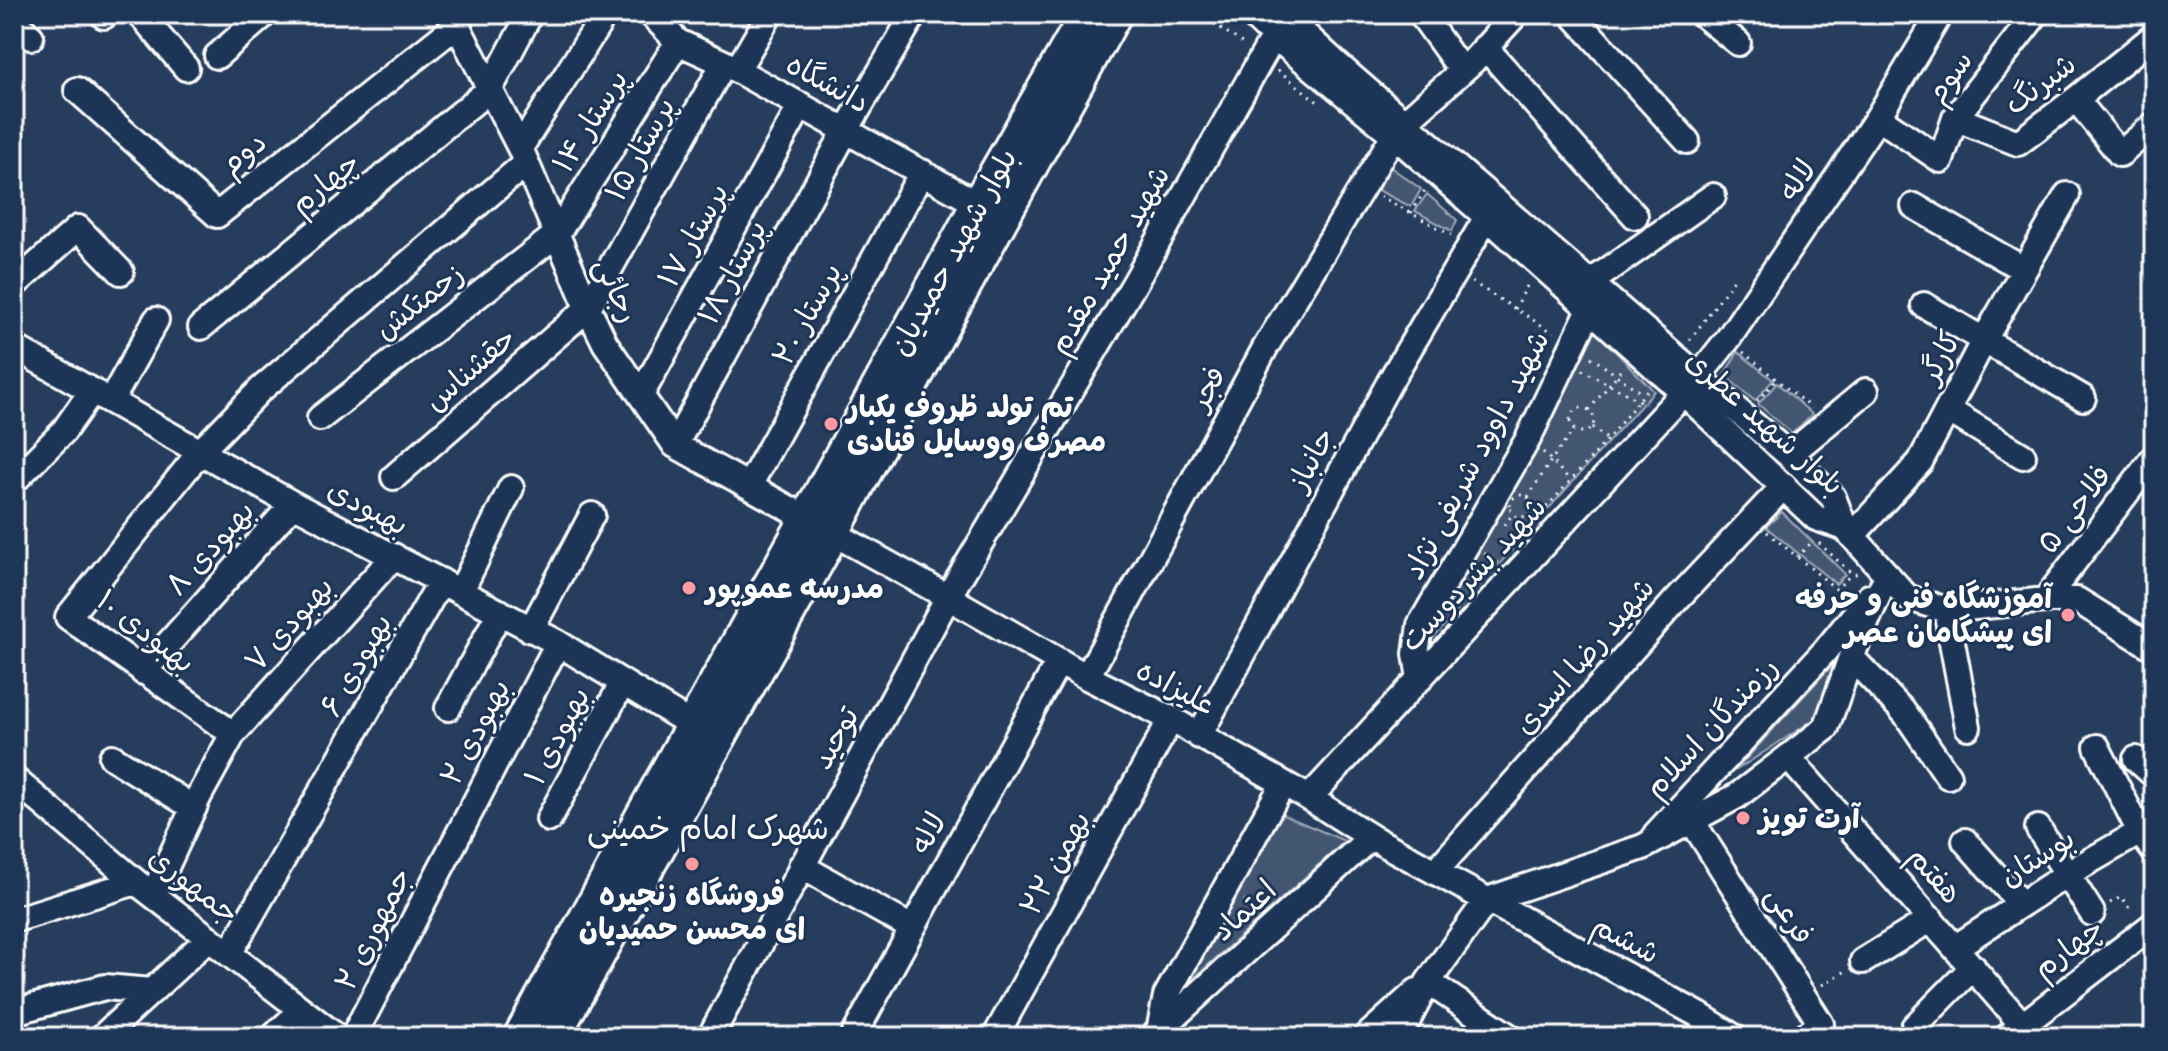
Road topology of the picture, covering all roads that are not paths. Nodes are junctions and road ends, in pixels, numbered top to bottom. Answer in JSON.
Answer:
{"nodes":[{"id":1,"x":140,"y":14,"type":"edge"},
{"id":2,"x":265,"y":14,"type":"edge"},
{"id":3,"x":530,"y":14,"type":"edge"},
{"id":4,"x":605,"y":14,"type":"edge"},
{"id":5,"x":651,"y":14,"type":"edge"},
{"id":6,"x":770,"y":14,"type":"edge"},
{"id":7,"x":914,"y":14,"type":"edge"},
{"id":8,"x":1087,"y":14,"type":"edge"},
{"id":9,"x":1115,"y":14,"type":"edge"},
{"id":10,"x":1251,"y":14,"type":"edge"},
{"id":11,"x":1421,"y":14,"type":"edge"},
{"id":12,"x":1516,"y":14,"type":"edge"},
{"id":13,"x":1572,"y":14,"type":"edge"},
{"id":14,"x":1702,"y":14,"type":"edge"},
{"id":15,"x":1940,"y":14,"type":"edge"},
{"id":16,"x":2036,"y":14,"type":"edge"},
{"id":17,"x":455,"y":19,"type":"edge"},
{"id":18,"x":1273,"y":36,"type":"edge"},
{"id":19,"x":2154,"y":36,"type":"edge"},
{"id":20,"x":678,"y":42,"type":"junction"},
{"id":21,"x":1738,"y":43,"type":"dead end"},
{"id":22,"x":1485,"y":47,"type":"junction"},
{"id":23,"x":217,"y":56,"type":"dead end"},
{"id":24,"x":731,"y":66,"type":"junction"},
{"id":25,"x":186,"y":68,"type":"dead end"},
{"id":26,"x":1462,"y":71,"type":"junction"},
{"id":27,"x":490,"y":89,"type":"junction"},
{"id":28,"x":77,"y":90,"type":"dead end"},
{"id":29,"x":2076,"y":99,"type":"junction"},
{"id":30,"x":801,"y":105,"type":"junction"},
{"id":31,"x":1878,"y":117,"type":"junction"},
{"id":32,"x":1955,"y":118,"type":"junction"},
{"id":33,"x":2154,"y":125,"type":"edge"},
{"id":34,"x":1399,"y":129,"type":"junction"},
{"id":35,"x":846,"y":130,"type":"junction"},
{"id":36,"x":1687,"y":141,"type":"dead end"},
{"id":37,"x":523,"y":155,"type":"junction"},
{"id":38,"x":922,"y":172,"type":"junction"},
{"id":39,"x":2067,"y":195,"type":"dead end"},
{"id":40,"x":1713,"y":196,"type":"dead end"},
{"id":41,"x":978,"y":204,"type":"junction"},
{"id":42,"x":1914,"y":206,"type":"dead end"},
{"id":43,"x":1635,"y":216,"type":"dead end"},
{"id":44,"x":1487,"y":217,"type":"junction"},
{"id":45,"x":557,"y":234,"type":"junction"},
{"id":46,"x":2023,"y":269,"type":"junction"},
{"id":47,"x":121,"y":272,"type":"dead end"},
{"id":48,"x":1591,"y":282,"type":"junction"},
{"id":49,"x":14,"y":285,"type":"edge"},
{"id":50,"x":1924,"y":305,"type":"dead end"},
{"id":51,"x":938,"y":306,"type":"junction"},
{"id":52,"x":588,"y":308,"type":"junction"},
{"id":53,"x":1590,"y":309,"type":"junction"},
{"id":54,"x":156,"y":320,"type":"dead end"},
{"id":55,"x":201,"y":327,"type":"dead end"},
{"id":56,"x":1984,"y":340,"type":"junction"},
{"id":57,"x":14,"y":347,"type":"edge"},
{"id":58,"x":1692,"y":386,"type":"junction"},
{"id":59,"x":1866,"y":391,"type":"dead end"},
{"id":60,"x":641,"y":395,"type":"junction"},
{"id":61,"x":101,"y":396,"type":"junction"},
{"id":62,"x":2083,"y":398,"type":"dead end"},
{"id":63,"x":1948,"y":410,"type":"junction"},
{"id":64,"x":320,"y":418,"type":"dead end"},
{"id":65,"x":675,"y":445,"type":"junction"},
{"id":66,"x":200,"y":452,"type":"junction"},
{"id":67,"x":1789,"y":455,"type":"junction"},
{"id":68,"x":2023,"y":456,"type":"dead end"},
{"id":69,"x":2153,"y":456,"type":"edge"},
{"id":70,"x":394,"y":477,"type":"dead end"},
{"id":71,"x":14,"y":481,"type":"edge"},
{"id":72,"x":749,"y":486,"type":"junction"},
{"id":73,"x":1784,"y":486,"type":"junction"},
{"id":74,"x":511,"y":488,"type":"dead end"},
{"id":75,"x":293,"y":504,"type":"junction"},
{"id":76,"x":592,"y":515,"type":"dead end"},
{"id":77,"x":820,"y":525,"type":"junction"},
{"id":78,"x":1849,"y":532,"type":"junction"},
{"id":79,"x":394,"y":556,"type":"junction"},
{"id":80,"x":1887,"y":575,"type":"junction"},
{"id":81,"x":451,"y":586,"type":"junction"},
{"id":82,"x":948,"y":597,"type":"junction"},
{"id":83,"x":2045,"y":600,"type":"junction"},
{"id":84,"x":1946,"y":610,"type":"junction"},
{"id":85,"x":500,"y":612,"type":"junction"},
{"id":86,"x":531,"y":630,"type":"junction"},
{"id":87,"x":558,"y":643,"type":"junction"},
{"id":88,"x":2154,"y":648,"type":"edge"},
{"id":89,"x":1851,"y":657,"type":"junction"},
{"id":90,"x":1059,"y":661,"type":"junction"},
{"id":91,"x":143,"y":672,"type":"junction"},
{"id":92,"x":1087,"y":677,"type":"junction"},
{"id":93,"x":1420,"y":679,"type":"junction"},
{"id":94,"x":622,"y":684,"type":"junction"},
{"id":95,"x":448,"y":708,"type":"dead end"},
{"id":96,"x":1171,"y":719,"type":"junction"},
{"id":97,"x":1968,"y":727,"type":"dead end"},
{"id":98,"x":705,"y":733,"type":"junction"},
{"id":99,"x":233,"y":734,"type":"junction"},
{"id":100,"x":1199,"y":736,"type":"junction"},
{"id":101,"x":2097,"y":747,"type":"dead end"},
{"id":102,"x":112,"y":757,"type":"dead end"},
{"id":103,"x":1788,"y":757,"type":"junction"},
{"id":104,"x":1948,"y":776,"type":"dead end"},
{"id":105,"x":14,"y":779,"type":"edge"},
{"id":106,"x":1283,"y":784,"type":"junction"},
{"id":107,"x":1309,"y":798,"type":"junction"},
{"id":108,"x":194,"y":808,"type":"junction"},
{"id":109,"x":549,"y":819,"type":"dead end"},
{"id":110,"x":1692,"y":821,"type":"junction"},
{"id":111,"x":2038,"y":828,"type":"dead end"},
{"id":112,"x":2149,"y":836,"type":"edge"},
{"id":113,"x":1371,"y":837,"type":"junction"},
{"id":114,"x":1965,"y":841,"type":"dead end"},
{"id":115,"x":1643,"y":847,"type":"junction"},
{"id":116,"x":450,"y":850,"type":"joint"},
{"id":117,"x":801,"y":866,"type":"junction"},
{"id":118,"x":1435,"y":872,"type":"junction"},
{"id":119,"x":2069,"y":873,"type":"junction"},
{"id":120,"x":144,"y":888,"type":"junction"},
{"id":121,"x":1487,"y":900,"type":"junction"},
{"id":122,"x":2021,"y":904,"type":"junction"},
{"id":123,"x":2092,"y":913,"type":"road end"},
{"id":124,"x":1931,"y":919,"type":"junction"},
{"id":125,"x":14,"y":920,"type":"edge"},
{"id":126,"x":2150,"y":927,"type":"edge"},
{"id":127,"x":912,"y":928,"type":"junction"},
{"id":128,"x":209,"y":938,"type":"junction"},
{"id":129,"x":590,"y":939,"type":"junction"},
{"id":130,"x":1956,"y":947,"type":"junction"},
{"id":131,"x":229,"y":954,"type":"junction"},
{"id":132,"x":1863,"y":961,"type":"road end"},
{"id":133,"x":1973,"y":967,"type":"junction"},
{"id":134,"x":1428,"y":982,"type":"junction"},
{"id":135,"x":152,"y":991,"type":"junction"},
{"id":136,"x":302,"y":1010,"type":"junction"},
{"id":137,"x":14,"y":1012,"type":"edge"},
{"id":138,"x":1914,"y":1027,"type":"dead end"},
{"id":139,"x":2020,"y":1033,"type":"edge"},
{"id":140,"x":1156,"y":1034,"type":"edge"},
{"id":141,"x":102,"y":1037,"type":"edge"},
{"id":142,"x":273,"y":1037,"type":"edge"},
{"id":143,"x":337,"y":1037,"type":"edge"},
{"id":144,"x":353,"y":1037,"type":"edge"},
{"id":145,"x":520,"y":1037,"type":"edge"},
{"id":146,"x":553,"y":1037,"type":"edge"},
{"id":147,"x":710,"y":1037,"type":"edge"},
{"id":148,"x":853,"y":1037,"type":"edge"},
{"id":149,"x":995,"y":1037,"type":"edge"},
{"id":150,"x":1366,"y":1037,"type":"edge"},
{"id":151,"x":1399,"y":1037,"type":"edge"},
{"id":152,"x":1510,"y":1037,"type":"edge"},
{"id":153,"x":1734,"y":1037,"type":"edge"},
{"id":154,"x":1803,"y":1037,"type":"edge"}],
"edges":[{"from":1,"to":25,"type":"street"},
{"from":2,"to":23,"type":"street"},
{"from":3,"to":27,"type":"street"},
{"from":4,"to":37,"type":"street"},
{"from":5,"to":20,"type":"street","name":"دانشگاه"},
{"from":6,"to":24,"type":"street","name":"پرستار ۱۵"},
{"from":7,"to":35,"type":"street","name":"پرستار ۱۸"},
{"from":8,"to":41,"type":"main road","name":"بلوار شهید حمیدیان"},
{"from":9,"to":51,"type":"main road","name":"بلوار شهید حمیدیان"},
{"from":10,"to":18,"type":"street","name":"بلوار شهید عطری"},
{"from":11,"to":26,"type":"street"},
{"from":12,"to":22,"type":"street","name":"فجر"},
{"from":13,"to":36,"type":"street"},
{"from":14,"to":21,"type":"street"},
{"from":15,"to":31,"type":"street","name":"لاله"},
{"from":16,"to":32,"type":"street","name":"سوم"},
{"from":17,"to":27,"type":"street","name":"رجائی"},
{"from":17,"to":28,"type":"street","name":"دوم"},
{"from":18,"to":34,"type":"street","name":"بلوار شهید عطری"},
{"from":18,"to":82,"type":"street","name":"شهید حمید مقدم"},
{"from":19,"to":29,"type":"street","name":"شبرنگ"},
{"from":20,"to":24,"type":"street","name":"دانشگاه"},
{"from":20,"to":45,"type":"street","name":"پرستار ۱۴"},
{"from":22,"to":26,"type":"street","name":"فجر"},
{"from":22,"to":43,"type":"street"},
{"from":24,"to":30,"type":"street","name":"دانشگاه"},
{"from":24,"to":52,"type":"street","name":"پرستار ۱۵"},
{"from":26,"to":34,"type":"street","name":"فجر"},
{"from":27,"to":37,"type":"street","name":"رجائی"},
{"from":27,"to":55,"type":"street","name":"چهارم"},
{"from":29,"to":32,"type":"street","name":"شبرنگ"},
{"from":29,"to":33,"type":"street"},
{"from":30,"to":35,"type":"street","name":"دانشگاه"},
{"from":30,"to":60,"type":"street","name":"پرستار ۱۷"},
{"from":31,"to":32,"type":"street","name":"سوم"},
{"from":31,"to":58,"type":"street","name":"لاله"},
{"from":34,"to":44,"type":"street","name":"بلوار شهید عطری"},
{"from":34,"to":48,"type":"street","name":"بلوار شهید عطری"},
{"from":34,"to":92,"type":"street","name":"فجر"},
{"from":35,"to":38,"type":"street","name":"دانشگاه"},
{"from":35,"to":65,"type":"street","name":"پرستار ۱۸"},
{"from":37,"to":45,"type":"street","name":"رجائی"},
{"from":37,"to":66,"type":"street"},
{"from":38,"to":41,"type":"street","name":"دانشگاه"},
{"from":38,"to":72,"type":"street","name":"پرستار ۲۰"},
{"from":39,"to":46,"type":"street","name":"کارگر"},
{"from":40,"to":48,"type":"street"},
{"from":41,"to":51,"type":"main road","name":"بلوار شهید حمیدیان"},
{"from":42,"to":46,"type":"street"},
{"from":44,"to":53,"type":"street","name":"بلوار شهید عطری"},
{"from":44,"to":100,"type":"street","name":"جانباز"},
{"from":45,"to":52,"type":"street","name":"رجائی"},
{"from":45,"to":64,"type":"street","name":"زحمتکش"},
{"from":46,"to":56,"type":"street","name":"کارگر"},
{"from":47,"to":49,"type":"street"},
{"from":48,"to":58,"type":"street","name":"بلوار شهید عطری"},
{"from":50,"to":56,"type":"street"},
{"from":51,"to":77,"type":"main road","name":"بلوار شهید حمیدیان"},
{"from":52,"to":60,"type":"street","name":"رجائی"},
{"from":52,"to":70,"type":"street","name":"حقشناس"},
{"from":53,"to":58,"type":"street","name":"بلوار شهید عطری"},
{"from":53,"to":93,"type":"street","name":"شهید داوود شریفی نژاد"},
{"from":54,"to":61,"type":"street"},
{"from":56,"to":62,"type":"street"},
{"from":56,"to":63,"type":"street","name":"کارگر"},
{"from":57,"to":61,"type":"street","name":"بهبودی"},
{"from":58,"to":67,"type":"street","name":"بلوار شهید عطری"},
{"from":58,"to":73,"type":"street","name":"بلوار شهید عطری"},
{"from":58,"to":93,"type":"street","name":"شهید بشردوست"},
{"from":59,"to":67,"type":"street"},
{"from":60,"to":65,"type":"street","name":"رجائی"},
{"from":61,"to":66,"type":"street","name":"بهبودی"},
{"from":61,"to":71,"type":"street"},
{"from":63,"to":68,"type":"street"},
{"from":63,"to":78,"type":"street","name":"کارگر"},
{"from":65,"to":72,"type":"street","name":"رجائی"},
{"from":66,"to":75,"type":"street","name":"بهبودی"},
{"from":66,"to":91,"type":"street","name":"بهبودی ۱۰"},
{"from":67,"to":78,"type":"street","name":"بلوار شهید عطری"},
{"from":69,"to":83,"type":"street","name":"فلاحی ۵"},
{"from":72,"to":77,"type":"street","name":"رجائی"},
{"from":73,"to":78,"type":"street","name":"بلوار شهید عطری"},
{"from":73,"to":118,"type":"street","name":"شهید رضا اسدی"},
{"from":74,"to":81,"type":"street","name":"بهبودی ۶"},
{"from":75,"to":79,"type":"street","name":"بهبودی"},
{"from":75,"to":91,"type":"street","name":"بهبودی ۸"},
{"from":76,"to":86,"type":"street"},
{"from":77,"to":82,"type":"street","name":"علیزاده"},
{"from":77,"to":98,"type":"main road","name":"بلوار شهید حمیدیان"},
{"from":78,"to":80,"type":"street"},
{"from":79,"to":81,"type":"street","name":"بهبودی"},
{"from":79,"to":99,"type":"street","name":"بهبودی ۷"},
{"from":80,"to":84,"type":"street"},
{"from":80,"to":89,"type":"street","name":"رزمندگان اسلام"},
{"from":80,"to":115,"type":"street","name":"رزمندگان اسلام"},
{"from":81,"to":85,"type":"street","name":"بهبودی"},
{"from":81,"to":131,"type":"street","name":"بهبودی ۶"},
{"from":82,"to":90,"type":"street","name":"علیزاده"},
{"from":82,"to":117,"type":"street","name":"توحید"},
{"from":83,"to":84,"type":"street"},
{"from":83,"to":88,"type":"street"},
{"from":84,"to":97,"type":"street"},
{"from":85,"to":86,"type":"street","name":"بهبودی"},
{"from":85,"to":95,"type":"street"},
{"from":86,"to":87,"type":"street","name":"بهبودی"},
{"from":87,"to":94,"type":"street","name":"بهبودی"},
{"from":87,"to":116,"type":"street","name":"بهبودی ۲"},
{"from":89,"to":103,"type":"street","name":"رزمندگان اسلام"},
{"from":89,"to":104,"type":"street"},
{"from":90,"to":92,"type":"street","name":"علیزاده"},
{"from":90,"to":127,"type":"street","name":"لاله"},
{"from":91,"to":99,"type":"street","name":"بهبودی ۱۰"},
{"from":92,"to":96,"type":"street","name":"علیزاده"},
{"from":93,"to":107,"type":"street","name":"شهید بشردوست"},
{"from":94,"to":98,"type":"street","name":"بهبودی"},
{"from":94,"to":109,"type":"street","name":"بهبودی ۱"},
{"from":96,"to":100,"type":"street","name":"علیزاده"},
{"from":96,"to":149,"type":"street","name":"۲۲ بهمن"},
{"from":98,"to":129,"type":"main road","name":"بلوار شهید حمیدیان"},
{"from":99,"to":108,"type":"street","name":"بهبودی ۷"},
{"from":100,"to":106,"type":"street","name":"علیزاده"},
{"from":101,"to":112,"type":"street"},
{"from":102,"to":108,"type":"street"},
{"from":103,"to":110,"type":"street","name":"رزمندگان اسلام"},
{"from":103,"to":124,"type":"street","name":"هفتم"},
{"from":105,"to":120,"type":"street","name":"جمهوری"},
{"from":106,"to":107,"type":"street","name":"علیزاده"},
{"from":106,"to":140,"type":"street","name":"اعتماد"},
{"from":107,"to":113,"type":"street","name":"علیزاده"},
{"from":108,"to":120,"type":"street","name":"بهبودی ۷"},
{"from":110,"to":115,"type":"street","name":"رزمندگان اسلام"},
{"from":110,"to":154,"type":"street","name":"فرعی"},
{"from":111,"to":119,"type":"street"},
{"from":112,"to":119,"type":"street","name":"بوستان"},
{"from":113,"to":118,"type":"street","name":"علیزاده"},
{"from":113,"to":140,"type":"street","name":"اعتماد"},
{"from":114,"to":122,"type":"street"},
{"from":115,"to":121,"type":"street","name":"رزمندگان اسلام"},
{"from":116,"to":144,"type":"street","name":"جمهوری ۲"},
{"from":117,"to":127,"type":"street"},
{"from":117,"to":147,"type":"street","name":"توحید"},
{"from":118,"to":121,"type":"street","name":"علیزاده"},
{"from":119,"to":122,"type":"street","name":"بوستان"},
{"from":119,"to":123,"type":"street"},
{"from":120,"to":125,"type":"street"},
{"from":120,"to":128,"type":"street","name":"جمهوری"},
{"from":121,"to":134,"type":"street"},
{"from":121,"to":153,"type":"street","name":"ششم"},
{"from":122,"to":130,"type":"street","name":"بوستان"},
{"from":124,"to":130,"type":"street","name":"هفتم"},
{"from":124,"to":132,"type":"street"},
{"from":126,"to":139,"type":"street","name":"چهارم"},
{"from":127,"to":148,"type":"street","name":"لاله"},
{"from":128,"to":131,"type":"street","name":"جمهوری"},
{"from":128,"to":135,"type":"street"},
{"from":129,"to":145,"type":"main road","name":"بلوار شهید حمیدیان"},
{"from":129,"to":146,"type":"main road","name":"بلوار شهید حمیدیان"},
{"from":130,"to":133,"type":"street","name":"هفتم"},
{"from":131,"to":136,"type":"street","name":"جمهوری"},
{"from":133,"to":138,"type":"street"},
{"from":133,"to":139,"type":"street","name":"هفتم"},
{"from":134,"to":150,"type":"street"},
{"from":134,"to":151,"type":"street"},
{"from":134,"to":152,"type":"street"},
{"from":135,"to":137,"type":"street"},
{"from":135,"to":141,"type":"street"},
{"from":136,"to":142,"type":"street"},
{"from":136,"to":143,"type":"street","name":"جمهوری"}]}
